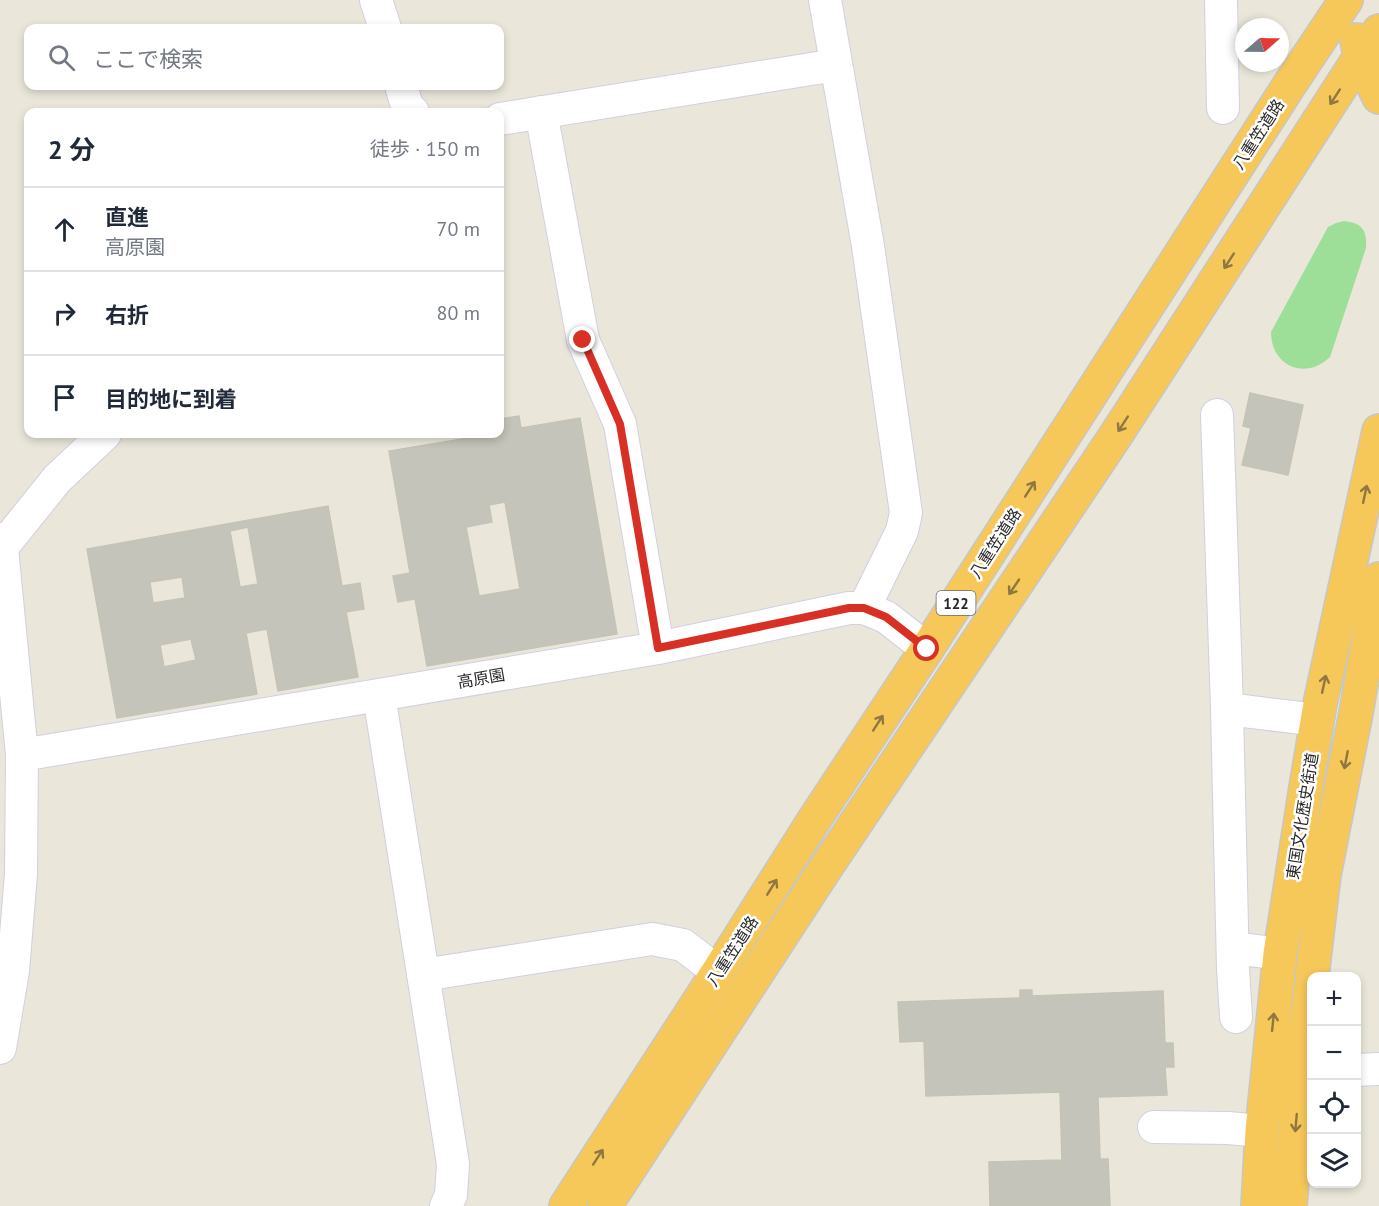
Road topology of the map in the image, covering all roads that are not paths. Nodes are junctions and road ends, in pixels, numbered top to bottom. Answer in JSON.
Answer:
{"nodes":[{"id":1,"x":376,"y":0,"type":"edge"},
{"id":2,"x":825,"y":0,"type":"edge"},
{"id":3,"x":1221,"y":0,"type":"edge"},
{"id":4,"x":1349,"y":0,"type":"edge"},
{"id":5,"x":384,"y":24,"type":"edge"},
{"id":6,"x":1379,"y":30,"type":"edge"},
{"id":7,"x":1360,"y":57,"type":"junction"},
{"id":8,"x":836,"y":65,"type":"junction"},
{"id":9,"x":402,"y":90,"type":"edge"},
{"id":10,"x":1379,"y":97,"type":"edge"},
{"id":11,"x":409,"y":108,"type":"edge"},
{"id":12,"x":1223,"y":108,"type":"dead end"},
{"id":13,"x":541,"y":112,"type":"junction"},
{"id":14,"x":504,"y":118,"type":"edge"},
{"id":15,"x":1216,"y":415,"type":"dead end"},
{"id":16,"x":1379,"y":431,"type":"edge"},
{"id":17,"x":101,"y":438,"type":"edge"},
{"id":18,"x":1,"y":546,"type":"edge"},
{"id":19,"x":1379,"y":579,"type":"edge"},
{"id":20,"x":864,"y":608,"type":"junction"},
{"id":21,"x":658,"y":648,"type":"junction"},
{"id":22,"x":927,"y":649,"type":"junction"},
{"id":23,"x":379,"y":695,"type":"junction"},
{"id":24,"x":1227,"y":710,"type":"junction"},
{"id":25,"x":1317,"y":720,"type":"junction"},
{"id":26,"x":22,"y":755,"type":"junction"},
{"id":27,"x":1233,"y":948,"type":"junction"},
{"id":28,"x":1280,"y":954,"type":"junction"},
{"id":29,"x":718,"y":972,"type":"junction"},
{"id":30,"x":1313,"y":972,"type":"edge"},
{"id":31,"x":423,"y":975,"type":"junction"},
{"id":32,"x":1236,"y":1017,"type":"dead end"},
{"id":33,"x":1309,"y":1026,"type":"edge"},
{"id":34,"x":0,"y":1048,"type":"edge"},
{"id":35,"x":1379,"y":1069,"type":"edge"},
{"id":36,"x":1361,"y":1070,"type":"edge"},
{"id":37,"x":1268,"y":1072,"type":"junction"},
{"id":38,"x":1306,"y":1072,"type":"edge"},
{"id":39,"x":1154,"y":1127,"type":"dead end"},
{"id":40,"x":1262,"y":1131,"type":"junction"},
{"id":41,"x":446,"y":1206,"type":"edge"},
{"id":42,"x":566,"y":1206,"type":"edge"},
{"id":43,"x":605,"y":1206,"type":"edge"},
{"id":44,"x":1258,"y":1206,"type":"edge"},
{"id":45,"x":1290,"y":1206,"type":"edge"}],
"edges":[{"from":1,"to":5,"type":"street"},
{"from":2,"to":8,"type":"street"},
{"from":3,"to":12,"type":"street"},
{"from":4,"to":6,"type":"highway","number":"122"},
{"from":4,"to":7,"type":"highway"},
{"from":22,"to":4,"type":"highway","name":"八重笠道路","number":"122","one_way":true},
{"from":6,"to":7,"type":"highway","name":"八重笠道路","number":"122"},
{"from":7,"to":10,"type":"highway"},
{"from":7,"to":43,"type":"highway","name":"八重笠道路","number":"122","one_way":true},
{"from":8,"to":13,"type":"street"},
{"from":8,"to":20,"type":"street"},
{"from":9,"to":11,"type":"street"},
{"from":13,"to":14,"type":"street"},
{"from":13,"to":21,"type":"street"},
{"from":15,"to":24,"type":"street"},
{"from":25,"to":16,"type":"highway","name":"東国文化歴史街道","one_way":true},
{"from":17,"to":18,"type":"street"},
{"from":18,"to":26,"type":"street"},
{"from":19,"to":30,"type":"highway","name":"東国文化歴史街道","one_way":true},
{"from":20,"to":21,"type":"street","name":"高原園"},
{"from":20,"to":22,"type":"street"},
{"from":21,"to":23,"type":"street","name":"高原園"},
{"from":29,"to":22,"type":"highway","name":"八重笠道路","number":"122","one_way":true},
{"from":23,"to":26,"type":"street","name":"高原園"},
{"from":23,"to":31,"type":"street"},
{"from":24,"to":25,"type":"street"},
{"from":24,"to":27,"type":"street"},
{"from":25,"to":28,"type":"highway","name":"東国文化歴史街道"},
{"from":26,"to":34,"type":"street"},
{"from":27,"to":28,"type":"street"},
{"from":27,"to":32,"type":"street"},
{"from":37,"to":28,"type":"highway","name":"東国文化歴史街道","one_way":true},
{"from":29,"to":31,"type":"street"},
{"from":42,"to":29,"type":"highway","name":"八重笠道路","number":"122","one_way":true},
{"from":31,"to":41,"type":"street"},
{"from":33,"to":38,"type":"highway","name":"東国文化歴史街道"},
{"from":35,"to":36,"type":"street"},
{"from":37,"to":38,"type":"street"},
{"from":37,"to":40,"type":"highway","name":"東国文化歴史街道"},
{"from":38,"to":45,"type":"highway","name":"東国文化歴史街道","one_way":true},
{"from":39,"to":40,"type":"street"},
{"from":40,"to":44,"type":"highway","name":"東国文化歴史街道"}]}
